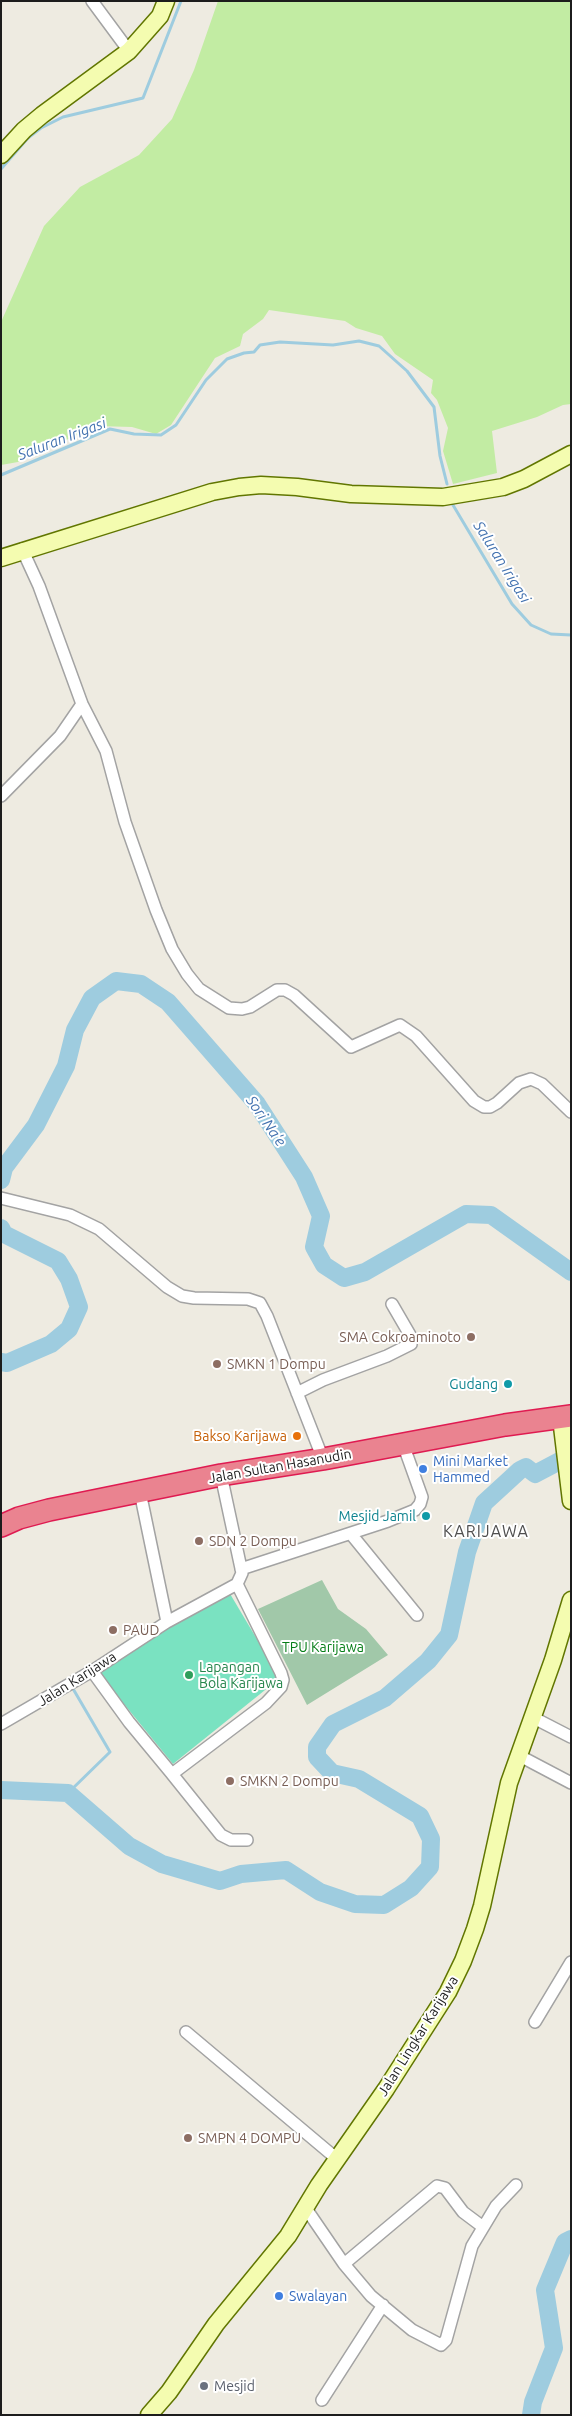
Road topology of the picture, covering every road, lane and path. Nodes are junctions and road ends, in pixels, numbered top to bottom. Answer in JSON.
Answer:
{"nodes":[{"id":1,"x":92,"y":1,"type":"edge"},
{"id":2,"x":166,"y":1,"type":"edge"},
{"id":3,"x":129,"y":51,"type":"junction"},
{"id":4,"x":1,"y":156,"type":"edge"},
{"id":5,"x":571,"y":454,"type":"edge"},
{"id":6,"x":22,"y":549,"type":"junction"},
{"id":7,"x":1,"y":558,"type":"edge"},
{"id":8,"x":82,"y":704,"type":"junction"},
{"id":9,"x":1,"y":796,"type":"edge"},
{"id":10,"x":571,"y":1112,"type":"edge"},
{"id":11,"x":1,"y":1198,"type":"edge"},
{"id":12,"x":392,"y":1304,"type":"dead end"},
{"id":13,"x":297,"y":1393,"type":"junction"},
{"id":14,"x":566,"y":1417,"type":"edge"},
{"id":15,"x":403,"y":1444,"type":"junction"},
{"id":16,"x":323,"y":1460,"type":"junction"},
{"id":17,"x":221,"y":1475,"type":"junction"},
{"id":18,"x":140,"y":1492,"type":"junction"},
{"id":19,"x":570,"y":1497,"type":"edge"},
{"id":20,"x":1,"y":1526,"type":"edge"},
{"id":21,"x":350,"y":1534,"type":"junction"},
{"id":22,"x":241,"y":1569,"type":"junction"},
{"id":23,"x":237,"y":1584,"type":"junction"},
{"id":24,"x":571,"y":1600,"type":"edge"},
{"id":25,"x":417,"y":1615,"type":"dead end"},
{"id":26,"x":167,"y":1622,"type":"junction"},
{"id":27,"x":92,"y":1671,"type":"junction"},
{"id":28,"x":532,"y":1717,"type":"junction"},
{"id":29,"x":1,"y":1724,"type":"edge"},
{"id":30,"x":571,"y":1737,"type":"edge"},
{"id":31,"x":518,"y":1755,"type":"junction"},
{"id":32,"x":172,"y":1774,"type":"junction"},
{"id":33,"x":571,"y":1783,"type":"edge"},
{"id":34,"x":248,"y":1840,"type":"dead end"},
{"id":35,"x":571,"y":1962,"type":"edge"},
{"id":36,"x":535,"y":2022,"type":"dead end"},
{"id":37,"x":186,"y":2032,"type":"dead end"},
{"id":38,"x":337,"y":2159,"type":"junction"},
{"id":39,"x":516,"y":2185,"type":"dead end"},
{"id":40,"x":305,"y":2207,"type":"junction"},
{"id":41,"x":483,"y":2227,"type":"junction"},
{"id":42,"x":344,"y":2264,"type":"junction"},
{"id":43,"x":384,"y":2305,"type":"junction"},
{"id":44,"x":322,"y":2400,"type":"dead end"},
{"id":45,"x":149,"y":2415,"type":"edge"}],
"edges":[{"from":1,"to":3,"type":"street"},
{"from":2,"to":3,"type":"main road"},
{"from":3,"to":4,"type":"main road"},
{"from":5,"to":6,"type":"main road"},
{"from":6,"to":7,"type":"main road"},
{"from":6,"to":8,"type":"street"},
{"from":8,"to":9,"type":"street"},
{"from":8,"to":10,"type":"street"},
{"from":11,"to":13,"type":"street"},
{"from":12,"to":13,"type":"street"},
{"from":13,"to":16,"type":"street"},
{"from":14,"to":15,"type":"highway","name":"Jalan Sultan Hasanudin"},
{"from":14,"to":19,"type":"main road"},
{"from":15,"to":16,"type":"highway","name":"Jalan Sultan Hasanudin"},
{"from":15,"to":21,"type":"street"},
{"from":16,"to":17,"type":"highway","name":"Jalan Sultan Hasanudin"},
{"from":17,"to":18,"type":"highway","name":"Jalan Sultan Hasanudin"},
{"from":17,"to":22,"type":"street"},
{"from":18,"to":20,"type":"highway","name":"Jalan Sultan Hasanudin"},
{"from":18,"to":26,"type":"street"},
{"from":21,"to":22,"type":"street"},
{"from":21,"to":25,"type":"street"},
{"from":22,"to":23,"type":"street"},
{"from":23,"to":26,"type":"street","name":"Jalan Karijawa"},
{"from":23,"to":32,"type":"street"},
{"from":24,"to":28,"type":"main road","name":"Jalan Lingkar Karijawa"},
{"from":26,"to":27,"type":"street","name":"Jalan Karijawa"},
{"from":27,"to":29,"type":"street","name":"Jalan Karijawa"},
{"from":27,"to":32,"type":"street"},
{"from":28,"to":30,"type":"street"},
{"from":28,"to":31,"type":"main road","name":"Jalan Lingkar Karijawa"},
{"from":31,"to":33,"type":"street"},
{"from":31,"to":38,"type":"main road","name":"Jalan Lingkar Karijawa"},
{"from":32,"to":34,"type":"street"},
{"from":35,"to":36,"type":"street"},
{"from":37,"to":38,"type":"street"},
{"from":38,"to":40,"type":"main road","name":"Jalan Lingkar Karijawa"},
{"from":39,"to":41,"type":"street"},
{"from":40,"to":42,"type":"street"},
{"from":40,"to":45,"type":"main road","name":"Jalan Lingkar Karijawa"},
{"from":41,"to":42,"type":"street"},
{"from":41,"to":43,"type":"street"},
{"from":42,"to":43,"type":"street"},
{"from":43,"to":44,"type":"street"}]}
